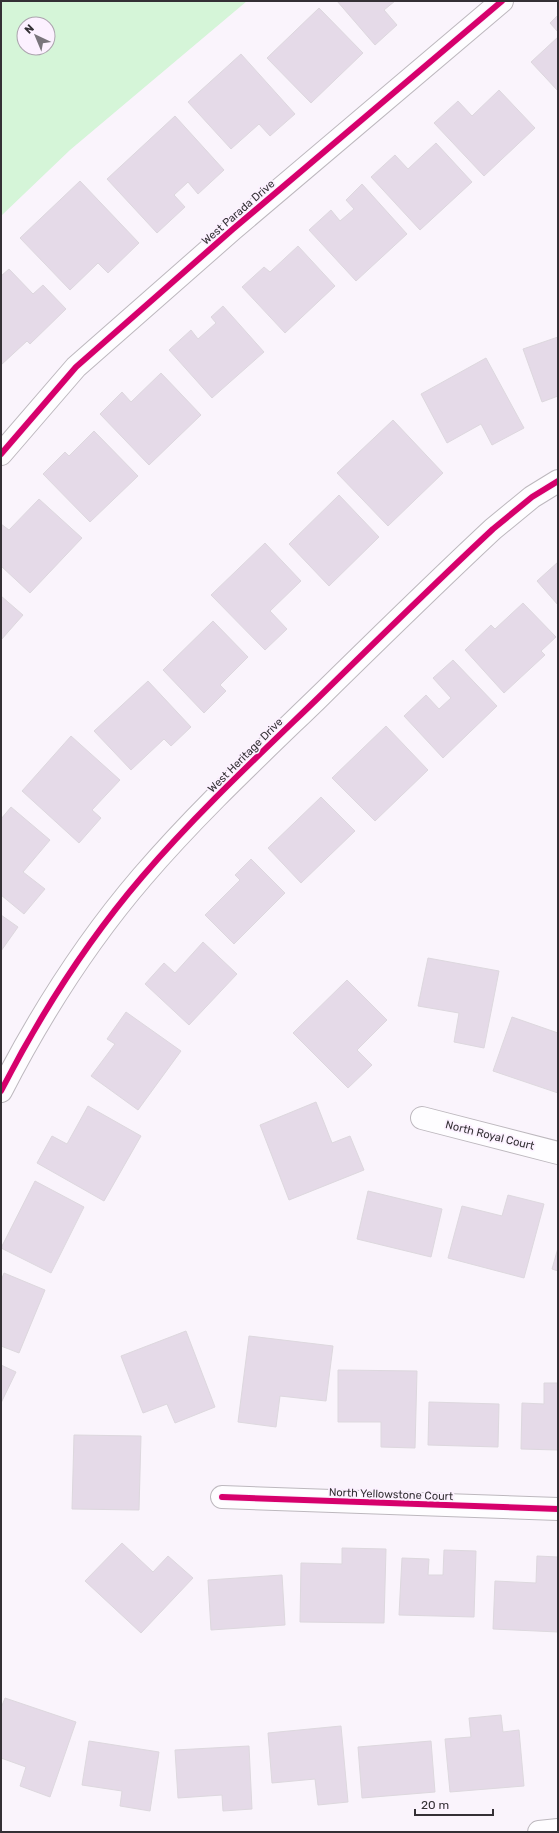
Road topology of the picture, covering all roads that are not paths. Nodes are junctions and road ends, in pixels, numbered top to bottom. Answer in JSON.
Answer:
{"nodes":[{"id":1,"x":502,"y":1,"type":"edge"},
{"id":2,"x":1,"y":454,"type":"edge"},
{"id":3,"x":558,"y":482,"type":"edge"},
{"id":4,"x":1,"y":1091,"type":"edge"},
{"id":5,"x":422,"y":1118,"type":"dead end"},
{"id":6,"x":558,"y":1153,"type":"edge"},
{"id":7,"x":222,"y":1497,"type":"dead end"},
{"id":8,"x":558,"y":1509,"type":"edge"},
{"id":9,"x":558,"y":1830,"type":"edge"},
{"id":10,"x":539,"y":1832,"type":"edge"}],
"edges":[{"from":1,"to":2,"type":"street","name":"West Parada Drive"},
{"from":3,"to":4,"type":"street","name":"West Heritage Drive"},
{"from":5,"to":6,"type":"street","name":"North Royal Court"},
{"from":7,"to":8,"type":"street","name":"North Yellowstone Court"},
{"from":9,"to":10,"type":"street"}]}
